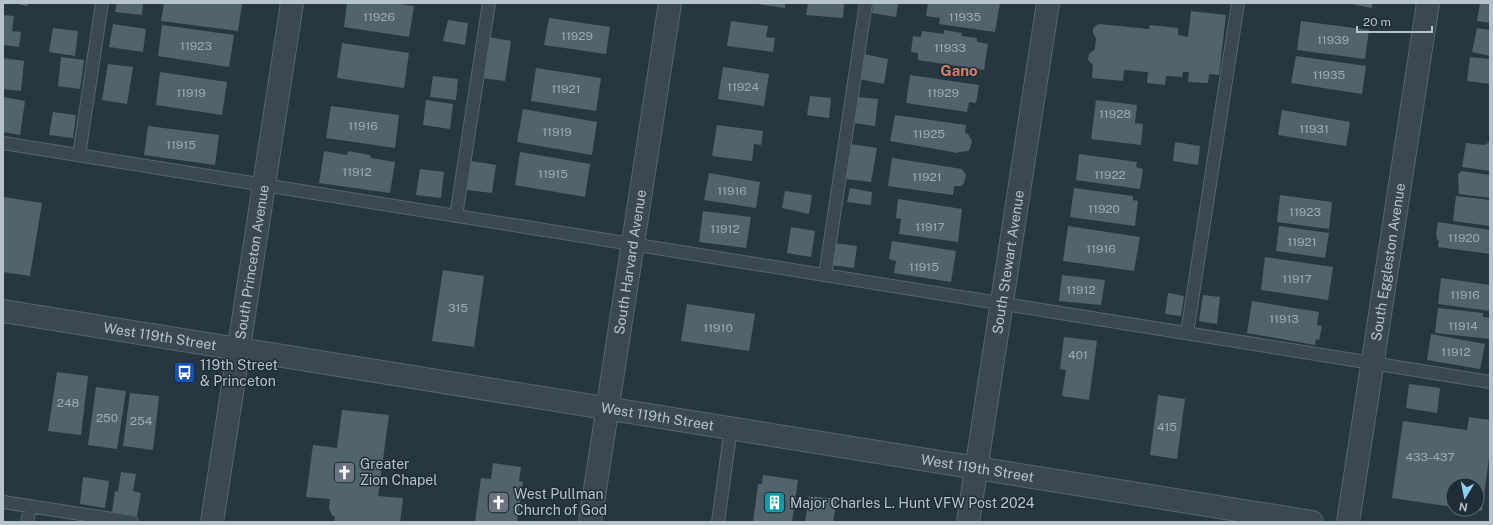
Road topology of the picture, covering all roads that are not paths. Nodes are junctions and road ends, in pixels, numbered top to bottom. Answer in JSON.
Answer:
{"nodes":[{"id":1,"x":102,"y":3,"type":"edge"},
{"id":2,"x":292,"y":3,"type":"edge"},
{"id":3,"x":489,"y":3,"type":"edge"},
{"id":4,"x":670,"y":3,"type":"edge"},
{"id":5,"x":866,"y":3,"type":"edge"},
{"id":6,"x":1048,"y":3,"type":"edge"},
{"id":7,"x":1238,"y":3,"type":"edge"},
{"id":8,"x":1428,"y":3,"type":"edge"},
{"id":9,"x":3,"y":143,"type":"edge"},
{"id":10,"x":79,"y":155,"type":"junction"},
{"id":11,"x":264,"y":185,"type":"junction"},
{"id":12,"x":456,"y":216,"type":"junction"},
{"id":13,"x":633,"y":244,"type":"junction"},
{"id":14,"x":825,"y":275,"type":"junction"},
{"id":15,"x":1002,"y":304,"type":"junction"},
{"id":16,"x":3,"y":311,"type":"edge"},
{"id":17,"x":1187,"y":333,"type":"junction"},
{"id":18,"x":239,"y":349,"type":"junction"},
{"id":19,"x":1374,"y":363,"type":"junction"},
{"id":20,"x":1490,"y":382,"type":"edge"},
{"id":21,"x":608,"y":409,"type":"junction"},
{"id":22,"x":731,"y":428,"type":"junction"},
{"id":23,"x":976,"y":468,"type":"junction"},
{"id":24,"x":3,"y":502,"type":"edge"},
{"id":25,"x":30,"y":506,"type":"junction"},
{"id":26,"x":27,"y":522,"type":"edge"},
{"id":27,"x":132,"y":522,"type":"edge"},
{"id":28,"x":212,"y":522,"type":"edge"},
{"id":29,"x":590,"y":522,"type":"edge"},
{"id":30,"x":718,"y":522,"type":"edge"},
{"id":31,"x":968,"y":522,"type":"edge"},
{"id":32,"x":1312,"y":522,"type":"edge"},
{"id":33,"x":1348,"y":522,"type":"edge"}],
"edges":[{"from":1,"to":10,"type":"lane"},
{"from":2,"to":11,"type":"street","name":"South Princeton Avenue"},
{"from":3,"to":12,"type":"lane"},
{"from":4,"to":13,"type":"street","name":"South Harvard Avenue"},
{"from":5,"to":14,"type":"lane"},
{"from":6,"to":15,"type":"street","name":"South Stewart Avenue"},
{"from":7,"to":17,"type":"lane"},
{"from":8,"to":19,"type":"street","name":"South Eggleston Avenue"},
{"from":9,"to":10,"type":"lane"},
{"from":10,"to":11,"type":"lane"},
{"from":11,"to":12,"type":"lane"},
{"from":11,"to":18,"type":"street","name":"South Princeton Avenue"},
{"from":12,"to":13,"type":"lane"},
{"from":13,"to":14,"type":"lane"},
{"from":13,"to":21,"type":"street","name":"South Harvard Avenue"},
{"from":14,"to":15,"type":"lane"},
{"from":15,"to":17,"type":"lane"},
{"from":15,"to":23,"type":"street","name":"South Stewart Avenue"},
{"from":16,"to":18,"type":"street","name":"West 119th Street"},
{"from":17,"to":19,"type":"lane"},
{"from":18,"to":21,"type":"street","name":"West 119th Street"},
{"from":18,"to":28,"type":"street","name":"South Princeton Avenue"},
{"from":19,"to":20,"type":"lane"},
{"from":19,"to":33,"type":"street","name":"South Eggleston Avenue"},
{"from":21,"to":22,"type":"street","name":"West 119th Street"},
{"from":21,"to":29,"type":"street","name":"South Harvard Avenue"},
{"from":22,"to":23,"type":"street","name":"West 119th Street"},
{"from":22,"to":30,"type":"lane"},
{"from":23,"to":31,"type":"street","name":"South Stewart Avenue"},
{"from":23,"to":32,"type":"street","name":"West 119th Street"},
{"from":24,"to":25,"type":"lane"},
{"from":25,"to":26,"type":"lane"},
{"from":25,"to":27,"type":"lane"}]}
